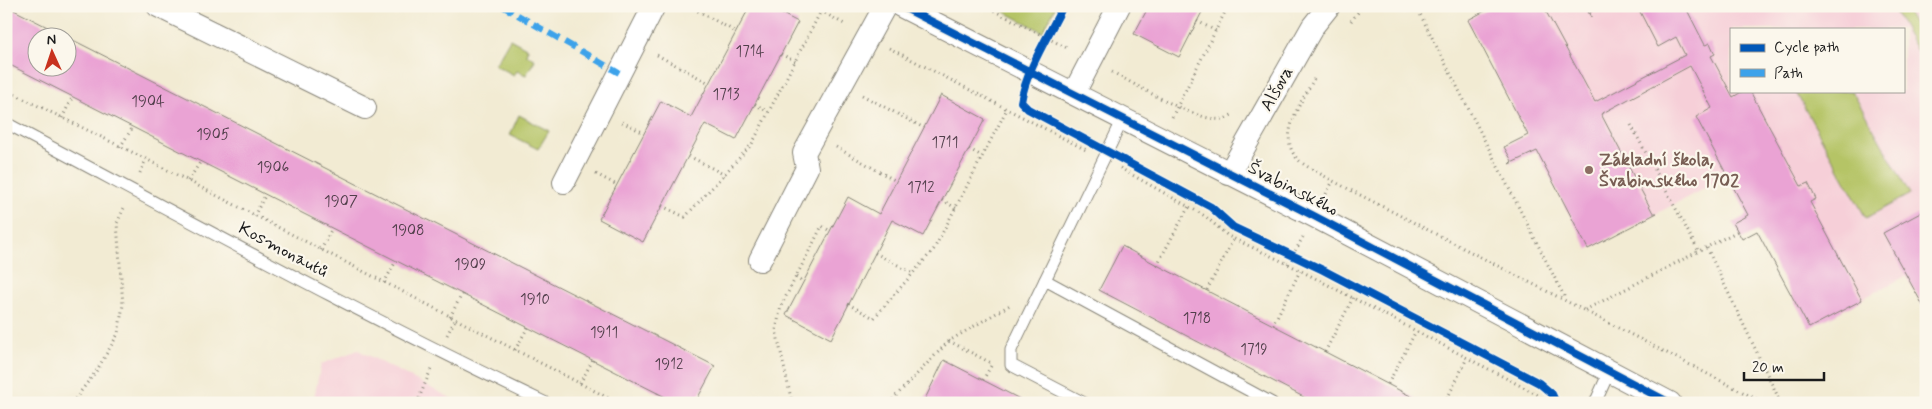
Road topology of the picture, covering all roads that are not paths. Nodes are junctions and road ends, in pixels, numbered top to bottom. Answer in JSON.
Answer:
{"nodes":[{"id":1,"x":158,"y":6,"type":"edge"},
{"id":2,"x":654,"y":6,"type":"edge"},
{"id":3,"x":885,"y":6,"type":"edge"},
{"id":4,"x":902,"y":6,"type":"edge"},
{"id":5,"x":1120,"y":6,"type":"edge"},
{"id":6,"x":1329,"y":6,"type":"edge"},
{"id":7,"x":1074,"y":93,"type":"junction"},
{"id":8,"x":365,"y":108,"type":"dead end"},
{"id":9,"x":1123,"y":120,"type":"junction"},
{"id":10,"x":6,"y":124,"type":"edge"},
{"id":11,"x":1229,"y":174,"type":"junction"},
{"id":12,"x":564,"y":182,"type":"dead end"},
{"id":13,"x":760,"y":260,"type":"dead end"},
{"id":14,"x":1045,"y":280,"type":"junction"},
{"id":15,"x":1610,"y":370,"type":"junction"},
{"id":16,"x":546,"y":403,"type":"edge"},
{"id":17,"x":1084,"y":403,"type":"edge"},
{"id":18,"x":1272,"y":403,"type":"edge"},
{"id":19,"x":1595,"y":403,"type":"edge"},
{"id":20,"x":1670,"y":403,"type":"edge"}],
"edges":[{"from":1,"to":8,"type":"street"},
{"from":2,"to":12,"type":"street"},
{"from":3,"to":13,"type":"street"},
{"from":4,"to":7,"type":"street","name":"Švabinského"},
{"from":5,"to":7,"type":"street"},
{"from":6,"to":11,"type":"street","name":"Alšova"},
{"from":7,"to":9,"type":"street","name":"Švabinského"},
{"from":9,"to":11,"type":"street","name":"Švabinského"},
{"from":9,"to":14,"type":"lane"},
{"from":10,"to":16,"type":"lane","name":"Kosmonautů"},
{"from":11,"to":15,"type":"street","name":"Švabinského"},
{"from":14,"to":17,"type":"lane"},
{"from":14,"to":18,"type":"lane"},
{"from":15,"to":19,"type":"lane"},
{"from":15,"to":20,"type":"street","name":"Švabinského"}]}
